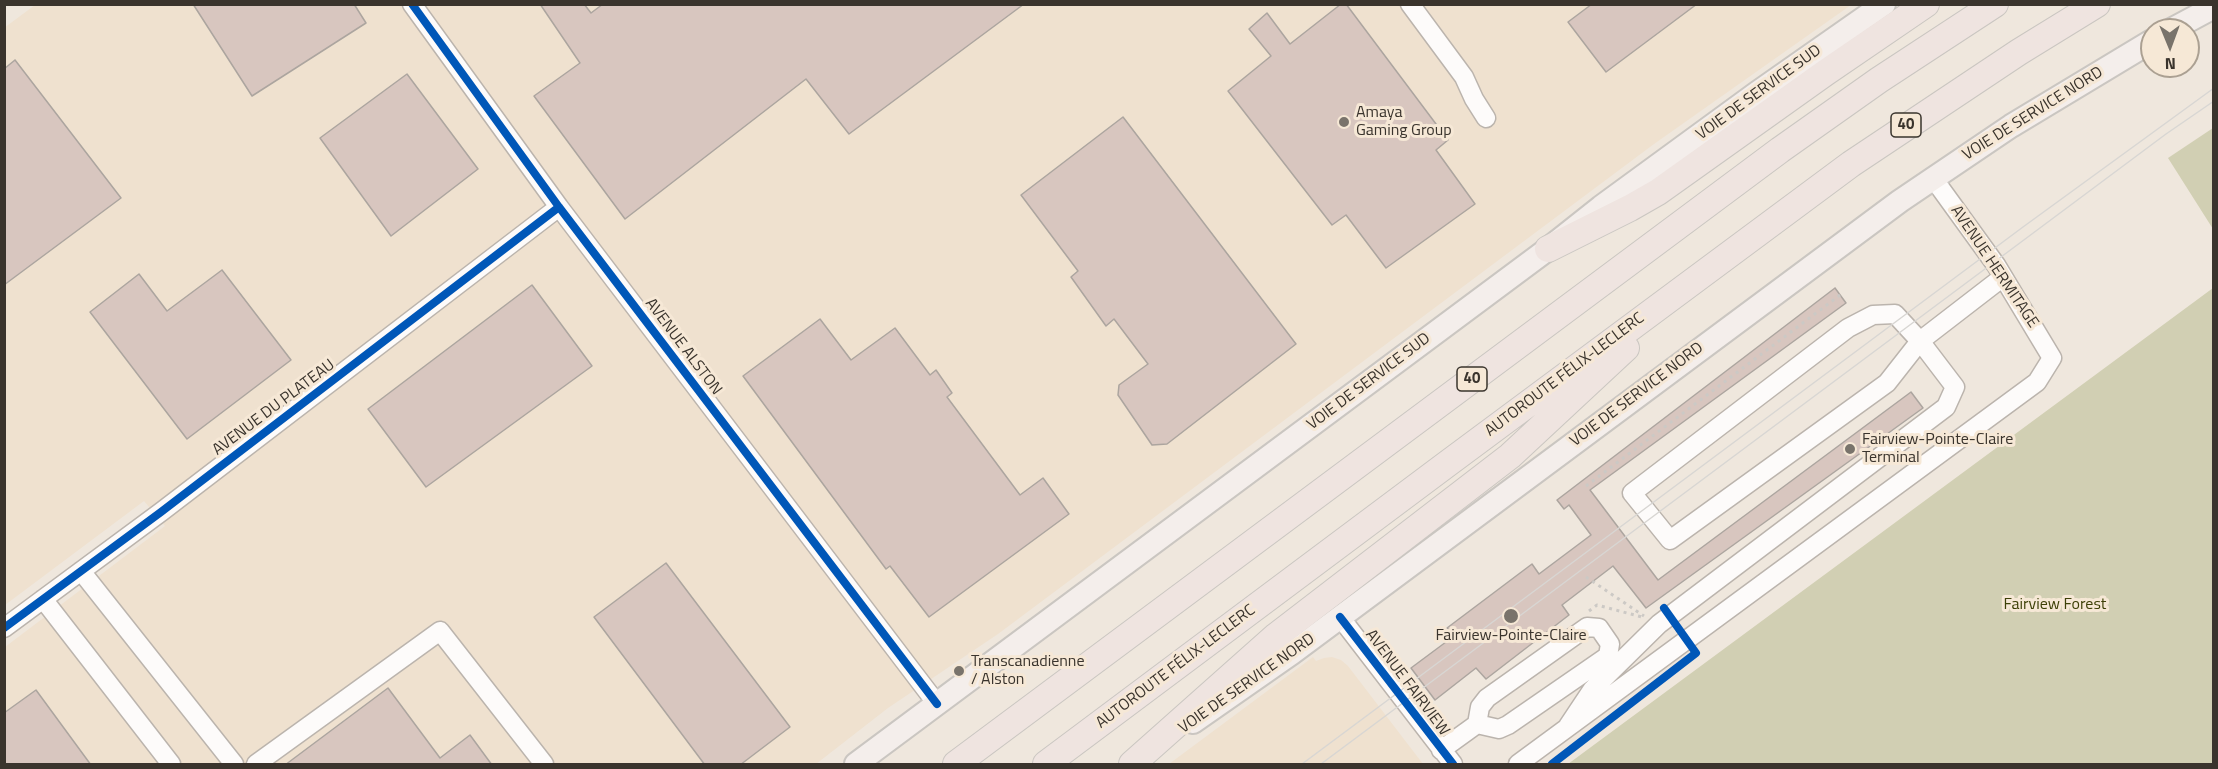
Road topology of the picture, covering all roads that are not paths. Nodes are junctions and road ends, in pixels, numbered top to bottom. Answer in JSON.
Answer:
{"nodes":[{"id":1,"x":412,"y":4,"type":"edge"},
{"id":2,"x":1410,"y":4,"type":"edge"},
{"id":3,"x":1884,"y":4,"type":"edge"},
{"id":4,"x":1926,"y":4,"type":"edge"},
{"id":5,"x":1995,"y":4,"type":"edge"},
{"id":6,"x":2097,"y":4,"type":"edge"},
{"id":7,"x":2214,"y":7,"type":"edge"},
{"id":8,"x":2193,"y":18,"type":"edge"},
{"id":9,"x":2140,"y":48,"type":"edge"},
{"id":10,"x":1486,"y":118,"type":"dead end"},
{"id":11,"x":1933,"y":178,"type":"junction"},
{"id":12,"x":559,"y":207,"type":"junction"},
{"id":13,"x":1548,"y":249,"type":"junction"},
{"id":14,"x":1723,"y":258,"type":"junction"},
{"id":15,"x":2003,"y":277,"type":"junction"},
{"id":16,"x":1920,"y":341,"type":"junction"},
{"id":17,"x":81,"y":571,"type":"junction"},
{"id":18,"x":43,"y":599,"type":"junction"},
{"id":19,"x":1340,"y":617,"type":"junction"},
{"id":20,"x":4,"y":628,"type":"edge"},
{"id":21,"x":937,"y":704,"type":"junction"},
{"id":22,"x":1478,"y":724,"type":"junction"},
{"id":23,"x":1568,"y":726,"type":"junction"},
{"id":24,"x":1442,"y":750,"type":"junction"},
{"id":25,"x":171,"y":765,"type":"edge"},
{"id":26,"x":234,"y":765,"type":"edge"},
{"id":27,"x":256,"y":765,"type":"edge"},
{"id":28,"x":544,"y":765,"type":"edge"},
{"id":29,"x":856,"y":765,"type":"edge"},
{"id":30,"x":956,"y":765,"type":"edge"},
{"id":31,"x":1046,"y":765,"type":"edge"},
{"id":32,"x":1133,"y":765,"type":"edge"},
{"id":33,"x":1453,"y":765,"type":"edge"},
{"id":34,"x":1518,"y":765,"type":"edge"}],
"edges":[{"from":1,"to":12,"type":"street","name":"AVENUE ALSTON"},
{"from":2,"to":10,"type":"street"},
{"from":3,"to":13,"type":"main road","name":"VOIE DE SERVICE SUD"},
{"from":4,"to":13,"type":"highway"},
{"from":5,"to":30,"type":"highway","number":"40"},
{"from":6,"to":14,"type":"highway","name":"AUTOROUTE FÉLIX-LECLERC","number":"40"},
{"from":7,"to":8,"type":"main road"},
{"from":9,"to":11,"type":"main road","name":"VOIE DE SERVICE NORD"},
{"from":11,"to":15,"type":"street","name":"AVENUE HERMITAGE"},
{"from":11,"to":19,"type":"main road","name":"VOIE DE SERVICE NORD"},
{"from":12,"to":17,"type":"street","name":"AVENUE DU PLATEAU"},
{"from":12,"to":21,"type":"street","name":"AVENUE ALSTON"},
{"from":13,"to":21,"type":"main road","name":"VOIE DE SERVICE SUD"},
{"from":14,"to":31,"type":"highway","name":"AUTOROUTE FÉLIX-LECLERC","number":"40"},
{"from":14,"to":32,"type":"highway"},
{"from":15,"to":16,"type":"street"},
{"from":15,"to":23,"type":"street","name":"AVENUE HERMITAGE"},
{"from":16,"to":16,"type":"street"},
{"from":16,"to":23,"type":"street"},
{"from":17,"to":18,"type":"street","name":"AVENUE DU PLATEAU"},
{"from":17,"to":26,"type":"street"},
{"from":18,"to":20,"type":"street","name":"AVENUE DU PLATEAU"},
{"from":18,"to":25,"type":"street"},
{"from":19,"to":24,"type":"street","name":"AVENUE FAIRVIEW"},
{"from":19,"to":32,"type":"main road","name":"VOIE DE SERVICE NORD"},
{"from":21,"to":29,"type":"main road","name":"VOIE DE SERVICE SUD"},
{"from":22,"to":22,"type":"street"},
{"from":22,"to":24,"type":"street"},
{"from":23,"to":34,"type":"street"},
{"from":24,"to":33,"type":"street","name":"AVENUE FAIRVIEW"},
{"from":27,"to":28,"type":"street"}]}
